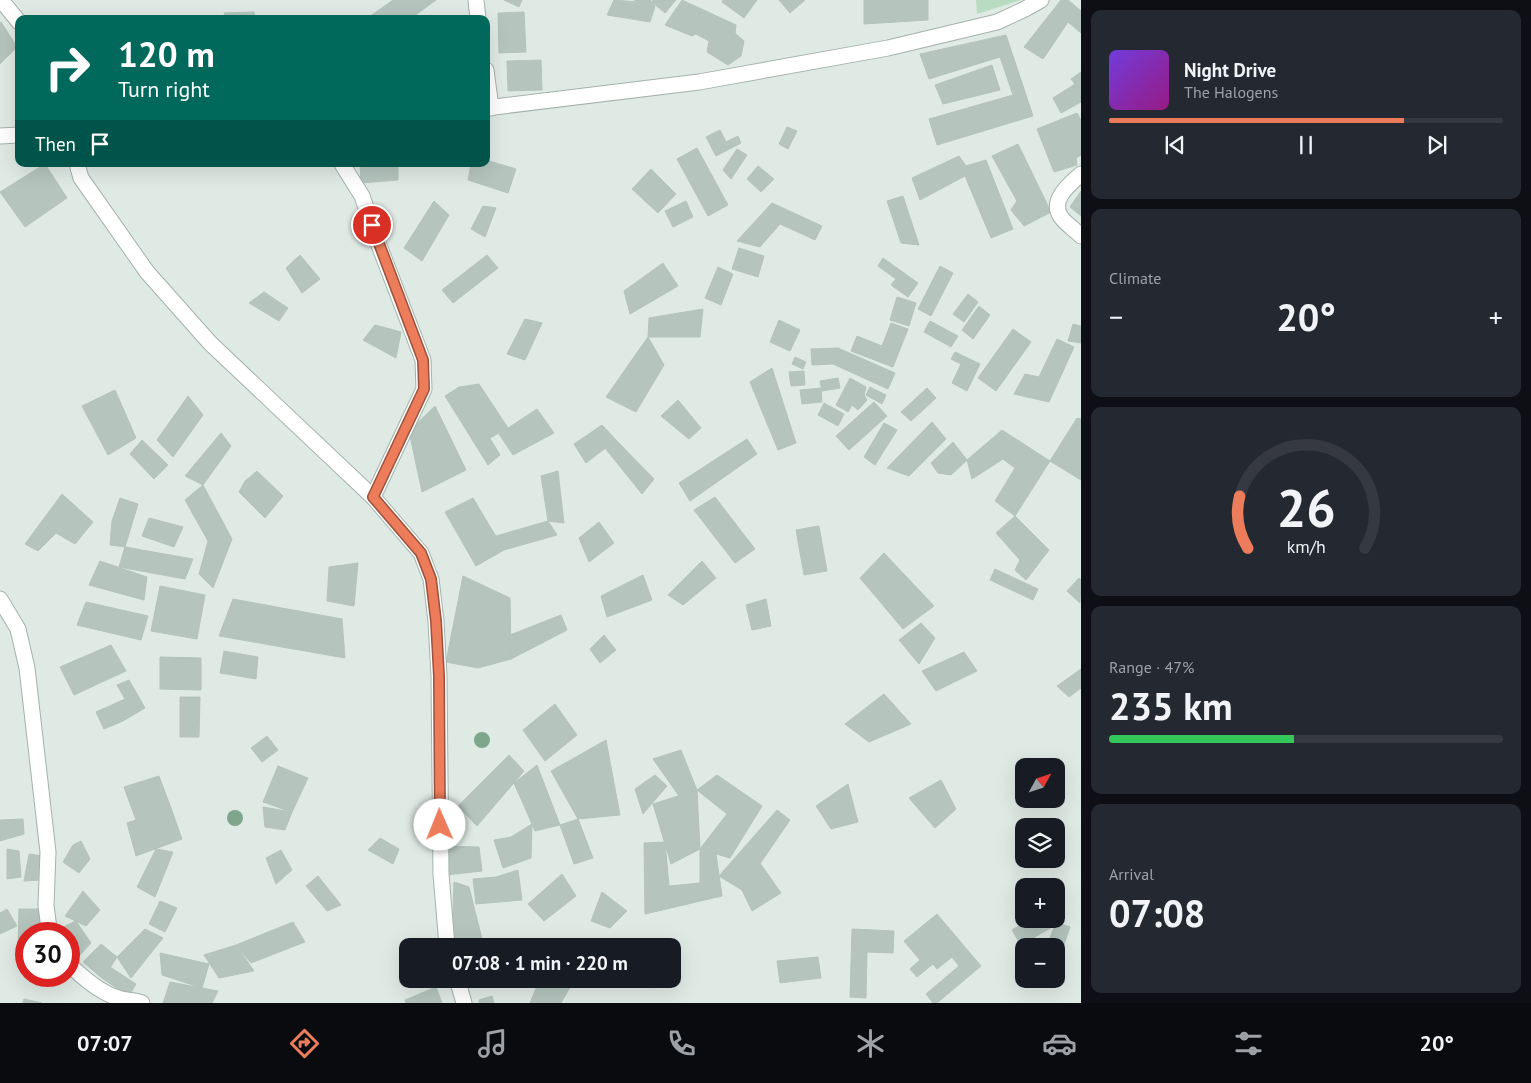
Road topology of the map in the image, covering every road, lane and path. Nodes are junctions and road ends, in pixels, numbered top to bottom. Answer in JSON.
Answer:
{"nodes":[{"id":1,"x":2,"y":0,"type":"edge"},
{"id":2,"x":476,"y":0,"type":"edge"},
{"id":3,"x":1041,"y":0,"type":"edge"},
{"id":4,"x":478,"y":15,"type":"edge"},
{"id":5,"x":15,"y":17,"type":"edge"},
{"id":6,"x":490,"y":108,"type":"edge"},
{"id":7,"x":15,"y":134,"type":"edge"},
{"id":8,"x":0,"y":136,"type":"edge"},
{"id":9,"x":78,"y":167,"type":"edge"},
{"id":10,"x":344,"y":167,"type":"edge"},
{"id":11,"x":1081,"y":174,"type":"edge"},
{"id":12,"x":1081,"y":236,"type":"edge"},
{"id":13,"x":373,"y":497,"type":"junction"},
{"id":14,"x":0,"y":599,"type":"edge"},
{"id":15,"x":48,"y":922,"type":"edge"},
{"id":16,"x":446,"y":938,"type":"edge"},
{"id":17,"x":80,"y":975,"type":"edge"},
{"id":18,"x":460,"y":988,"type":"edge"},
{"id":19,"x":142,"y":1003,"type":"edge"},
{"id":20,"x":464,"y":1003,"type":"edge"}],
"edges":[{"from":1,"to":5,"type":"street"},
{"from":2,"to":4,"type":"street"},
{"from":3,"to":6,"type":"street"},
{"from":7,"to":8,"type":"street"},
{"from":9,"to":13,"type":"street"},
{"from":10,"to":13,"type":"street"},
{"from":11,"to":12,"type":"street"},
{"from":13,"to":16,"type":"street"},
{"from":14,"to":15,"type":"street"},
{"from":17,"to":19,"type":"street"},
{"from":18,"to":20,"type":"street"}]}
